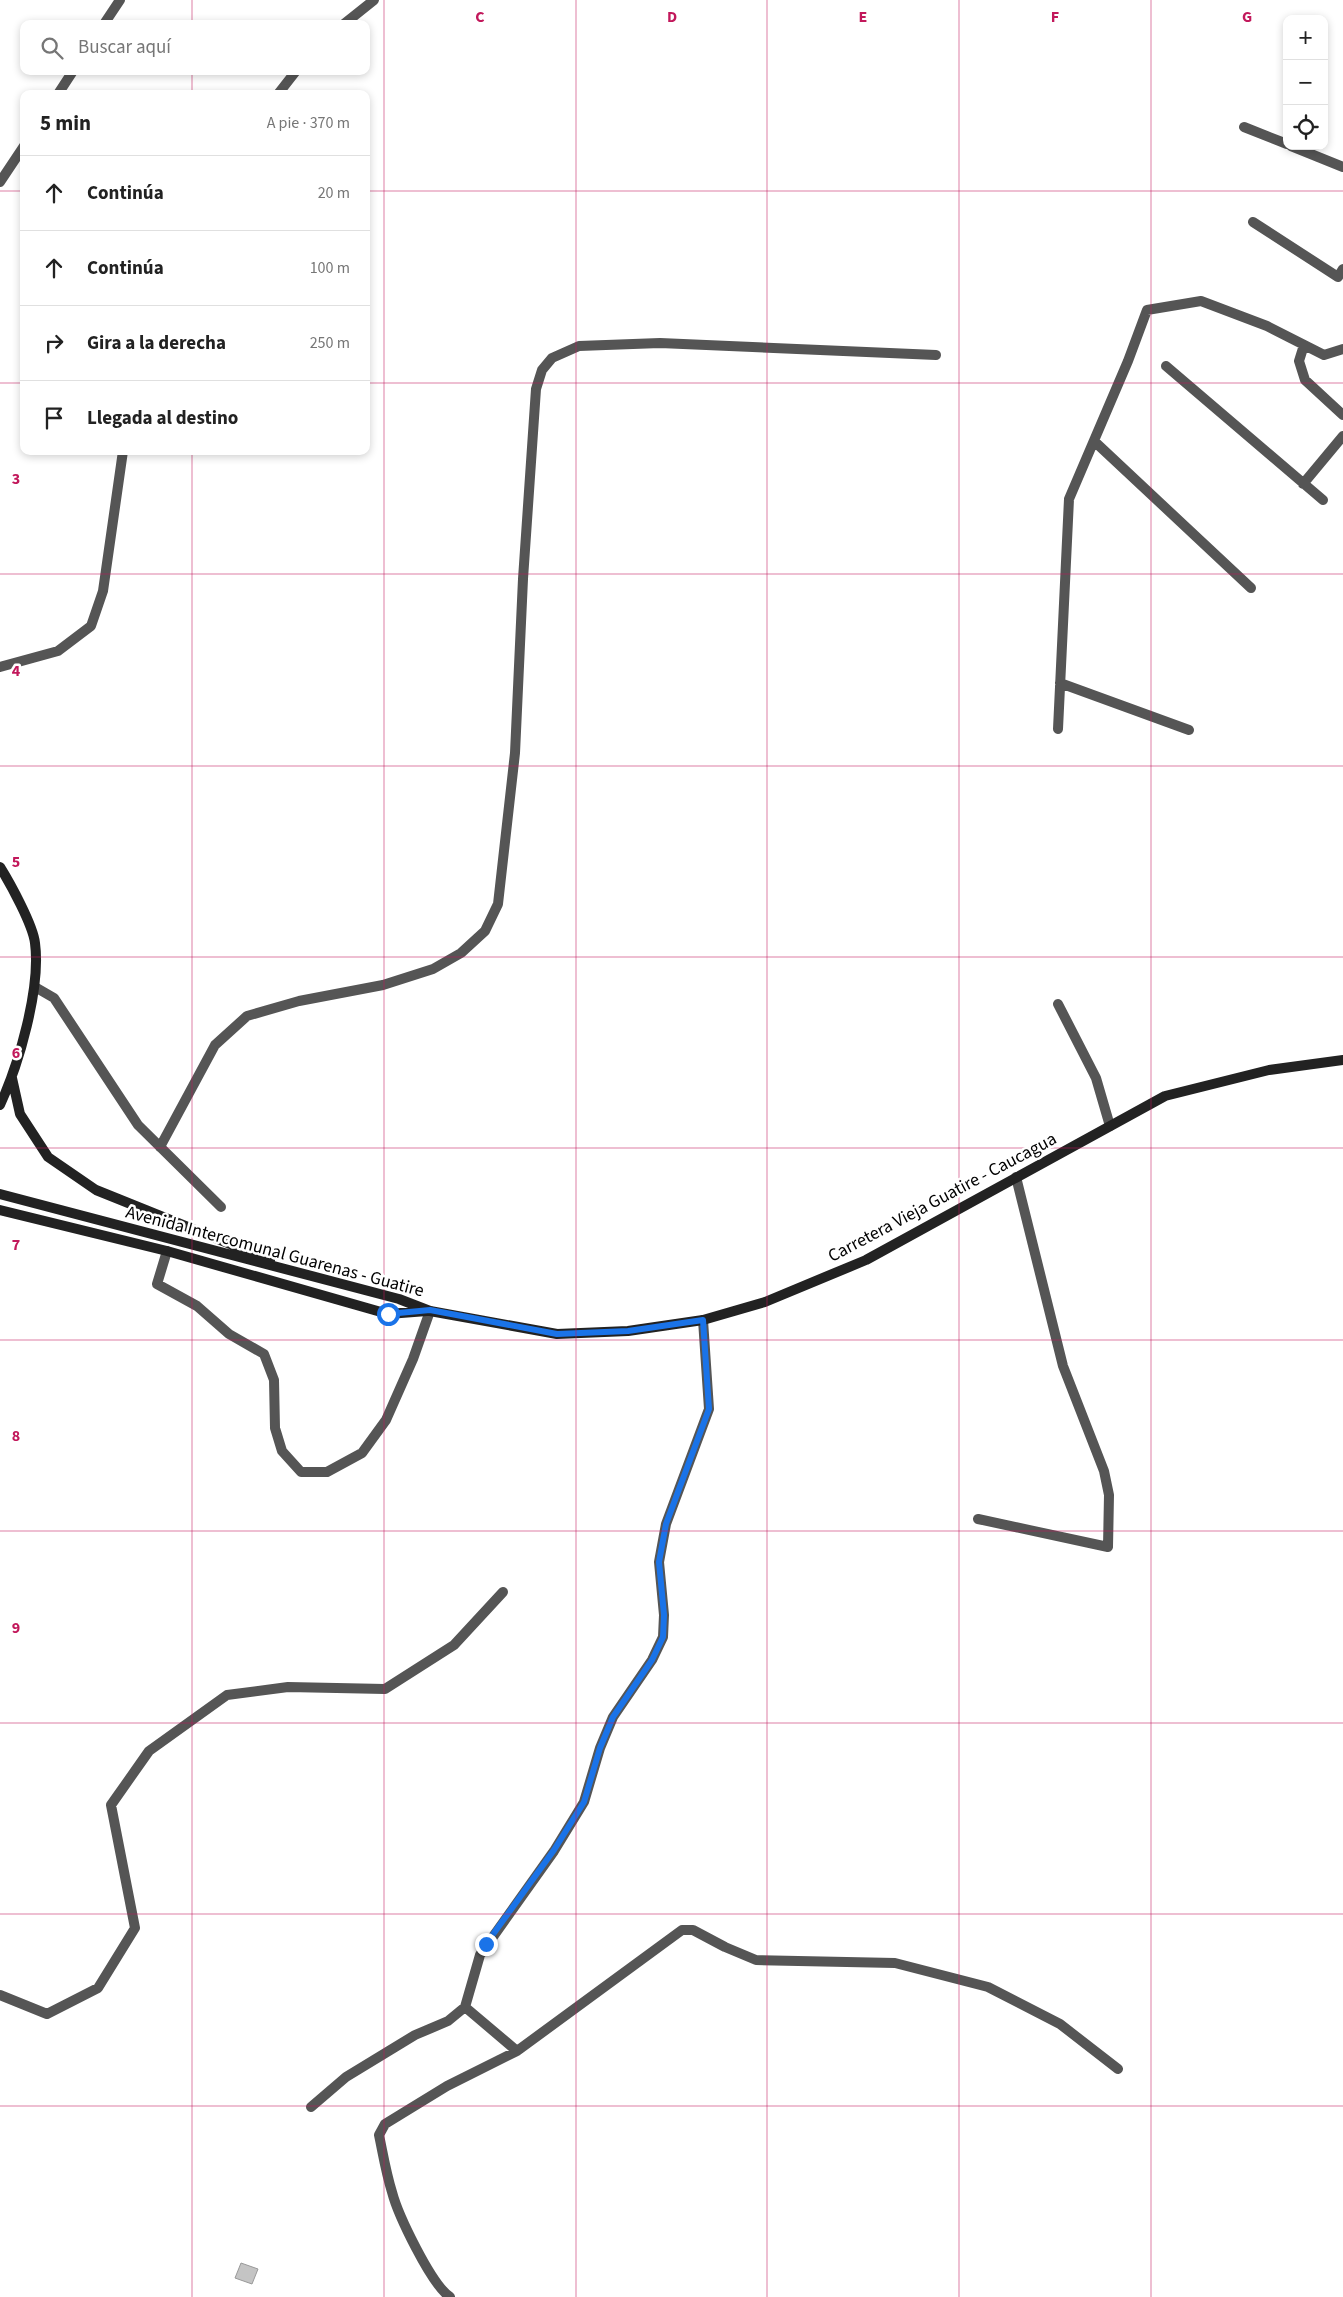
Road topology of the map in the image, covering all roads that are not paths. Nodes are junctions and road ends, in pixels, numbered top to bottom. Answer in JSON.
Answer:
{"nodes":[{"id":1,"x":120,"y":0,"type":"edge"},
{"id":2,"x":374,"y":0,"type":"edge"},
{"id":3,"x":107,"y":20,"type":"edge"},
{"id":4,"x":349,"y":20,"type":"edge"},
{"id":5,"x":70,"y":75,"type":"edge"},
{"id":6,"x":293,"y":75,"type":"edge"},
{"id":7,"x":61,"y":90,"type":"edge"},
{"id":8,"x":281,"y":90,"type":"edge"},
{"id":9,"x":1244,"y":127,"type":"dead end"},
{"id":10,"x":1283,"y":142,"type":"edge"},
{"id":11,"x":1302,"y":150,"type":"edge"},
{"id":12,"x":20,"y":152,"type":"edge"},
{"id":13,"x":1343,"y":167,"type":"edge"},
{"id":14,"x":0,"y":182,"type":"edge"},
{"id":15,"x":1253,"y":222,"type":"dead end"},
{"id":16,"x":1343,"y":269,"type":"edge"},
{"id":17,"x":1304,"y":345,"type":"junction"},
{"id":18,"x":1343,"y":349,"type":"edge"},
{"id":19,"x":936,"y":355,"type":"dead end"},
{"id":20,"x":1166,"y":366,"type":"dead end"},
{"id":21,"x":1343,"y":415,"type":"edge"},
{"id":22,"x":1343,"y":436,"type":"edge"},
{"id":23,"x":1094,"y":441,"type":"junction"},
{"id":24,"x":122,"y":455,"type":"edge"},
{"id":25,"x":1303,"y":484,"type":"junction"},
{"id":26,"x":1323,"y":500,"type":"dead end"},
{"id":27,"x":1251,"y":588,"type":"dead end"},
{"id":28,"x":0,"y":667,"type":"edge"},
{"id":29,"x":1060,"y":683,"type":"junction"},
{"id":30,"x":1058,"y":729,"type":"dead end"},
{"id":31,"x":1189,"y":730,"type":"dead end"},
{"id":32,"x":0,"y":867,"type":"edge"},
{"id":33,"x":35,"y":987,"type":"junction"},
{"id":34,"x":1058,"y":1004,"type":"dead end"},
{"id":35,"x":1343,"y":1060,"type":"edge"},
{"id":36,"x":12,"y":1078,"type":"junction"},
{"id":37,"x":0,"y":1105,"type":"edge"},
{"id":38,"x":1110,"y":1126,"type":"junction"},
{"id":39,"x":160,"y":1147,"type":"junction"},
{"id":40,"x":1016,"y":1177,"type":"junction"},
{"id":41,"x":0,"y":1194,"type":"edge"},
{"id":42,"x":221,"y":1207,"type":"dead end"},
{"id":43,"x":0,"y":1210,"type":"edge"},
{"id":44,"x":167,"y":1251,"type":"junction"},
{"id":45,"x":310,"y":1276,"type":"junction"},
{"id":46,"x":430,"y":1310,"type":"junction"},
{"id":47,"x":703,"y":1320,"type":"junction"},
{"id":48,"x":978,"y":1519,"type":"dead end"},
{"id":49,"x":503,"y":1592,"type":"dead end"},
{"id":50,"x":0,"y":1995,"type":"edge"},
{"id":51,"x":465,"y":2007,"type":"junction"},
{"id":52,"x":517,"y":2050,"type":"junction"},
{"id":53,"x":1118,"y":2069,"type":"dead end"},
{"id":54,"x":311,"y":2107,"type":"dead end"},
{"id":55,"x":450,"y":2297,"type":"edge"}],
"edges":[{"from":1,"to":3,"type":"street"},
{"from":2,"to":4,"type":"street"},
{"from":5,"to":7,"type":"street"},
{"from":6,"to":8,"type":"street"},
{"from":9,"to":10,"type":"street"},
{"from":11,"to":13,"type":"street"},
{"from":12,"to":14,"type":"street"},
{"from":15,"to":16,"type":"street"},
{"from":17,"to":18,"type":"street"},
{"from":17,"to":21,"type":"street"},
{"from":17,"to":23,"type":"street"},
{"from":19,"to":39,"type":"street"},
{"from":20,"to":25,"type":"street"},
{"from":22,"to":25,"type":"street"},
{"from":23,"to":27,"type":"street"},
{"from":23,"to":29,"type":"street"},
{"from":24,"to":28,"type":"street"},
{"from":25,"to":26,"type":"street"},
{"from":29,"to":30,"type":"street"},
{"from":29,"to":31,"type":"street"},
{"from":32,"to":33,"type":"main road"},
{"from":33,"to":36,"type":"main road"},
{"from":33,"to":39,"type":"street"},
{"from":34,"to":38,"type":"street"},
{"from":35,"to":38,"type":"main road","name":"Carretera Vieja Guatire - Caucagua"},
{"from":36,"to":37,"type":"main road"},
{"from":36,"to":45,"type":"main road"},
{"from":38,"to":40,"type":"main road","name":"Carretera Vieja Guatire - Caucagua"},
{"from":39,"to":42,"type":"street"},
{"from":40,"to":47,"type":"main road","name":"Carretera Vieja Guatire - Caucagua"},
{"from":40,"to":48,"type":"street"},
{"from":41,"to":45,"type":"main road","name":"Avenida Intercomunal Guarenas - Guatire"},
{"from":43,"to":44,"type":"main road","name":"Avenida Intercomunal Guarenas - Guatire"},
{"from":44,"to":46,"type":"main road","name":"Avenida Intercomunal Guarenas - Guatire"},
{"from":44,"to":46,"type":"street"},
{"from":45,"to":46,"type":"main road","name":"Avenida Intercomunal Guarenas - Guatire"},
{"from":46,"to":47,"type":"main road","name":"Carretera Vieja Guatire - Caucagua"},
{"from":47,"to":51,"type":"street"},
{"from":49,"to":50,"type":"street"},
{"from":51,"to":52,"type":"street"},
{"from":51,"to":54,"type":"street"},
{"from":52,"to":53,"type":"street"},
{"from":52,"to":55,"type":"street"}]}
